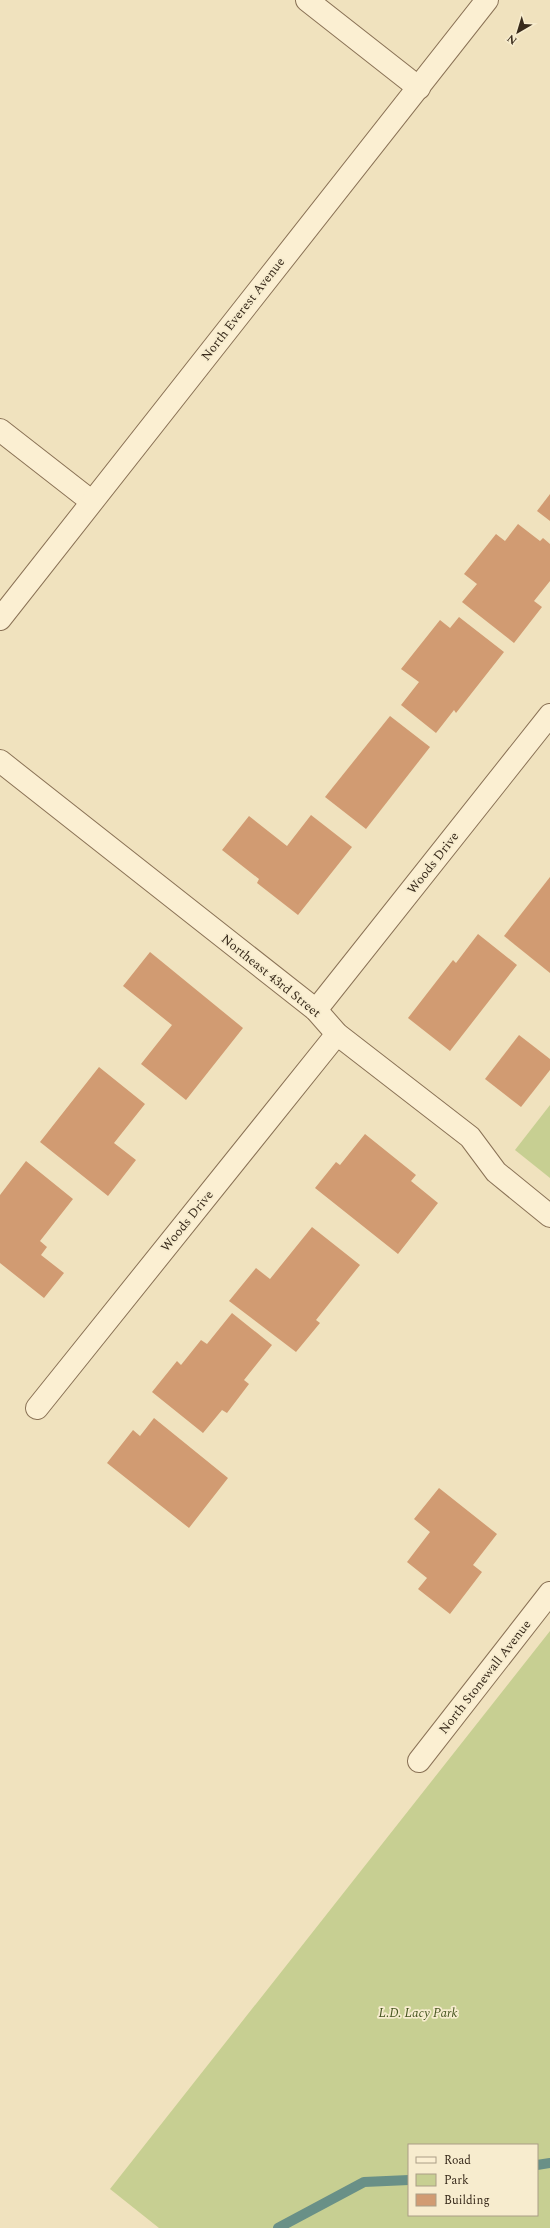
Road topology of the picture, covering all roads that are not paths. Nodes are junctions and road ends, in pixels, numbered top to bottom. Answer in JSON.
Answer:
{"nodes":[{"id":1,"x":307,"y":0,"type":"edge"},
{"id":2,"x":487,"y":0,"type":"edge"},
{"id":3,"x":419,"y":88,"type":"junction"},
{"id":4,"x":0,"y":430,"type":"edge"},
{"id":5,"x":91,"y":502,"type":"junction"},
{"id":6,"x":0,"y":619,"type":"edge"},
{"id":7,"x":550,"y":715,"type":"edge"},
{"id":8,"x":0,"y":761,"type":"edge"},
{"id":9,"x":316,"y":1010,"type":"junction"},
{"id":10,"x":337,"y":1034,"type":"junction"},
{"id":11,"x":550,"y":1216,"type":"edge"},
{"id":12,"x":37,"y":1408,"type":"dead end"},
{"id":13,"x":550,"y":1593,"type":"edge"},
{"id":14,"x":419,"y":1760,"type":"dead end"}],
"edges":[{"from":1,"to":3,"type":"street"},
{"from":2,"to":3,"type":"street","name":"North Everest Avenue"},
{"from":3,"to":5,"type":"street","name":"North Everest Avenue"},
{"from":4,"to":5,"type":"street"},
{"from":5,"to":6,"type":"street","name":"North Everest Avenue"},
{"from":7,"to":9,"type":"street","name":"Woods Drive"},
{"from":8,"to":9,"type":"street","name":"Northeast 43rd Street"},
{"from":9,"to":10,"type":"street","name":"Northeast 43rd Street"},
{"from":10,"to":11,"type":"street","name":"Northeast 43rd Street"},
{"from":10,"to":12,"type":"street","name":"Woods Drive"},
{"from":13,"to":14,"type":"street","name":"North Stonewall Avenue"}]}
